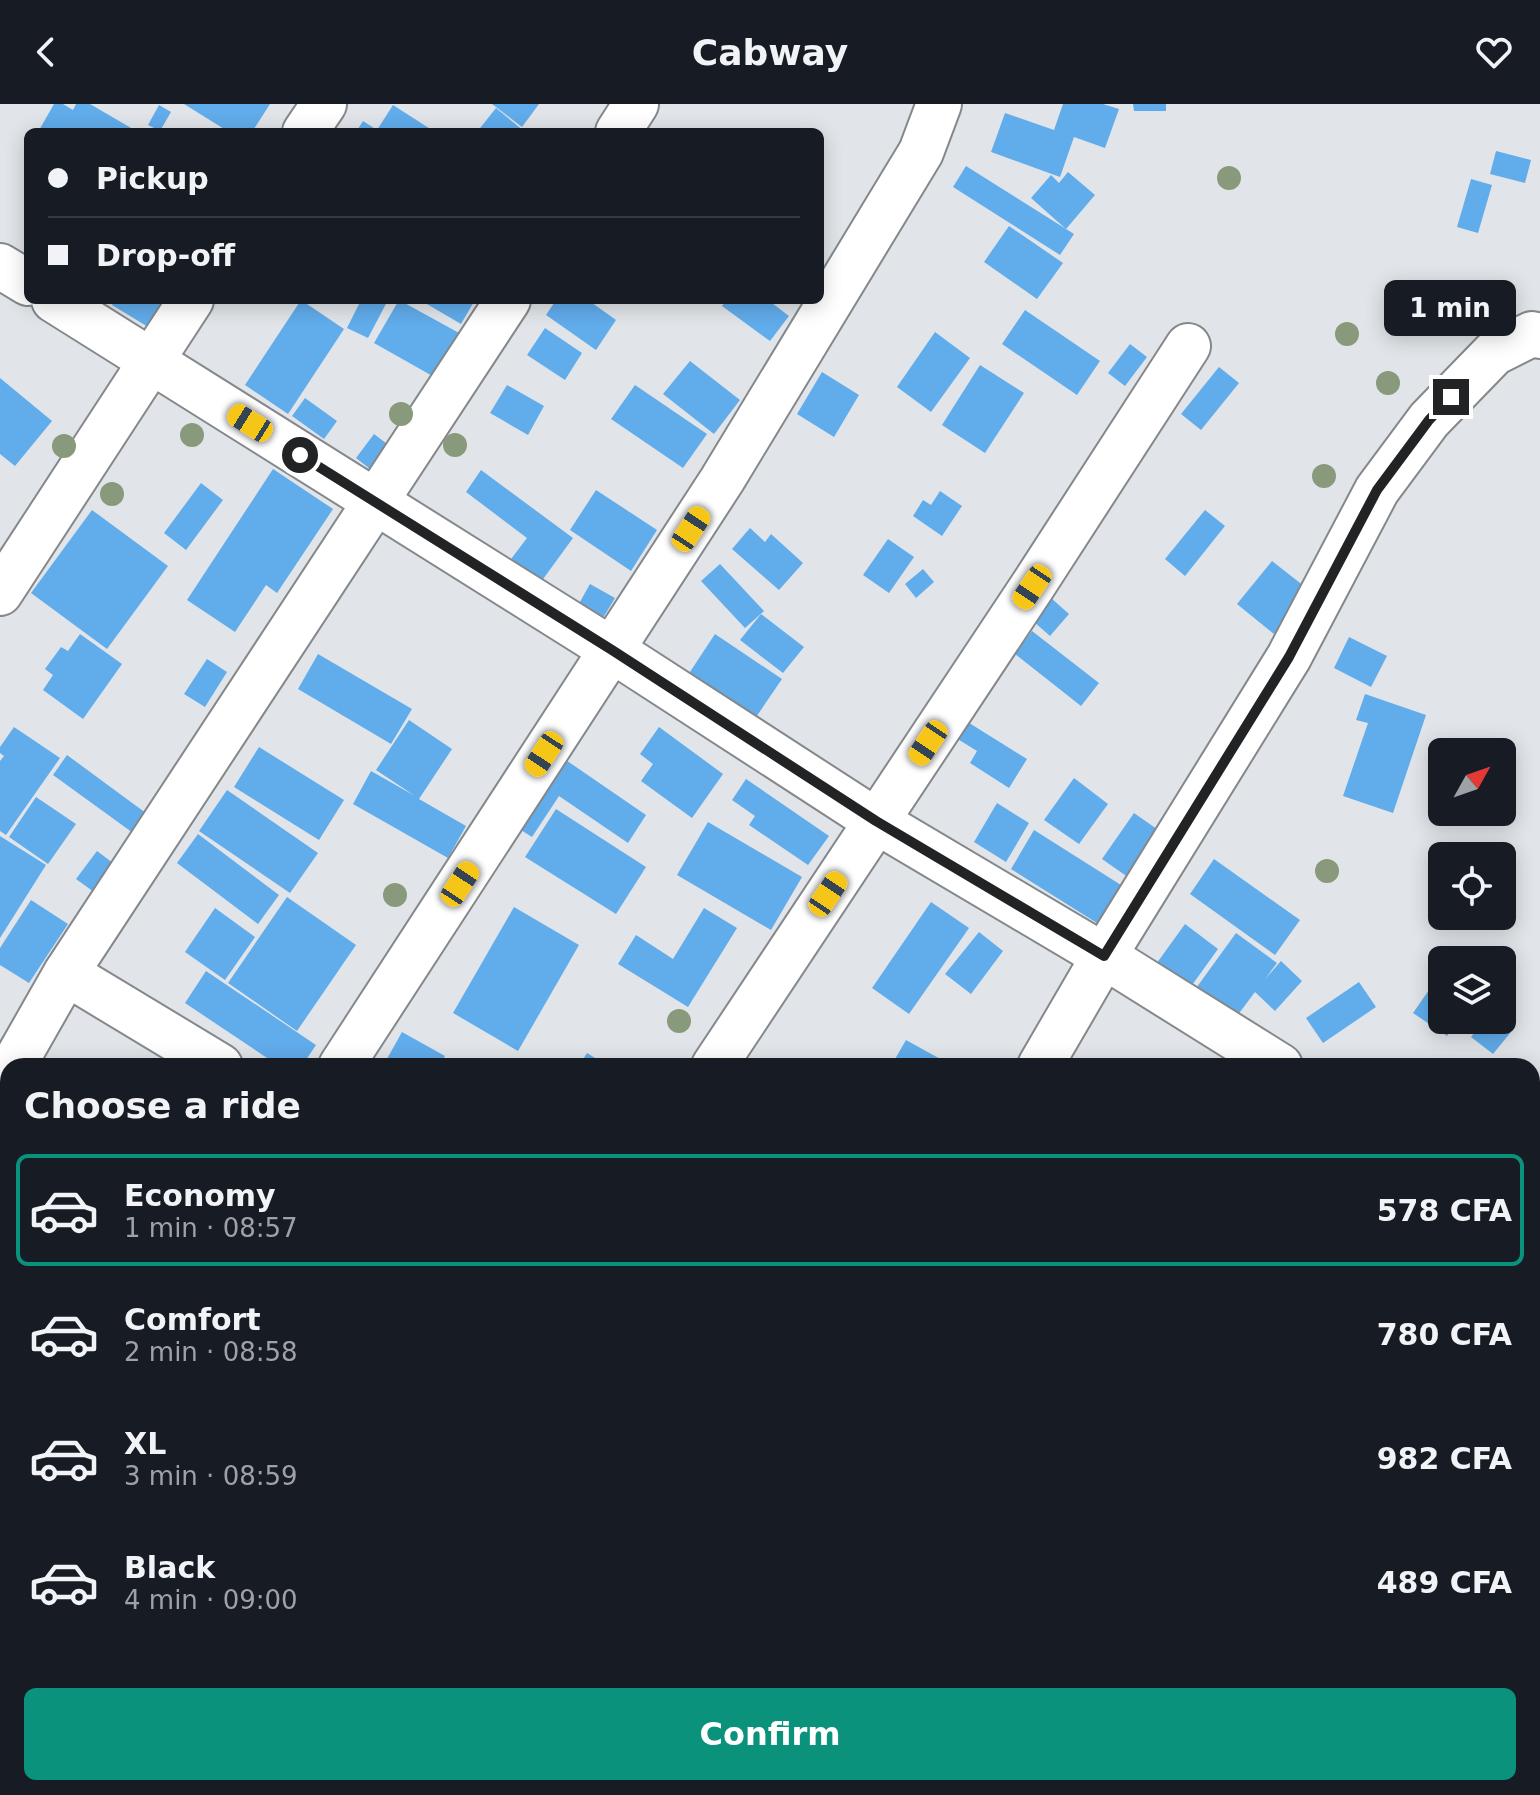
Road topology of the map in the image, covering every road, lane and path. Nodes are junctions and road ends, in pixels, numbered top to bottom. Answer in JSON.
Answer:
{"nodes":[{"id":1,"x":324,"y":104,"type":"edge"},
{"id":2,"x":636,"y":104,"type":"edge"},
{"id":3,"x":939,"y":104,"type":"edge"},
{"id":4,"x":308,"y":128,"type":"edge"},
{"id":5,"x":621,"y":128,"type":"edge"},
{"id":6,"x":0,"y":266,"type":"edge"},
{"id":7,"x":24,"y":281,"type":"edge"},
{"id":8,"x":60,"y":304,"type":"edge"},
{"id":9,"x":188,"y":304,"type":"edge"},
{"id":10,"x":505,"y":304,"type":"edge"},
{"id":11,"x":1540,"y":336,"type":"edge"},
{"id":12,"x":1188,"y":346,"type":"dead end"},
{"id":13,"x":150,"y":360,"type":"junction"},
{"id":14,"x":375,"y":502,"type":"junction"},
{"id":15,"x":0,"y":593,"type":"edge"},
{"id":16,"x":612,"y":650,"type":"junction"},
{"id":17,"x":876,"y":821,"type":"junction"},
{"id":18,"x":1104,"y":956,"type":"junction"},
{"id":19,"x":66,"y":973,"type":"junction"},
{"id":20,"x":18,"y":1058,"type":"edge"},
{"id":21,"x":207,"y":1058,"type":"edge"},
{"id":22,"x":346,"y":1058,"type":"edge"},
{"id":23,"x":719,"y":1058,"type":"edge"},
{"id":24,"x":1045,"y":1058,"type":"edge"},
{"id":25,"x":1267,"y":1058,"type":"edge"}],
"edges":[{"from":1,"to":4,"type":"street"},
{"from":2,"to":5,"type":"street"},
{"from":3,"to":16,"type":"street"},
{"from":6,"to":7,"type":"street"},
{"from":8,"to":13,"type":"street"},
{"from":9,"to":13,"type":"street"},
{"from":10,"to":14,"type":"street"},
{"from":11,"to":18,"type":"street"},
{"from":12,"to":17,"type":"street"},
{"from":13,"to":14,"type":"street"},
{"from":13,"to":15,"type":"street"},
{"from":14,"to":16,"type":"street"},
{"from":14,"to":19,"type":"street"},
{"from":16,"to":17,"type":"street"},
{"from":16,"to":22,"type":"street"},
{"from":17,"to":18,"type":"street"},
{"from":17,"to":23,"type":"street"},
{"from":18,"to":24,"type":"street"},
{"from":18,"to":25,"type":"street"},
{"from":19,"to":20,"type":"street"},
{"from":19,"to":21,"type":"street"}]}
